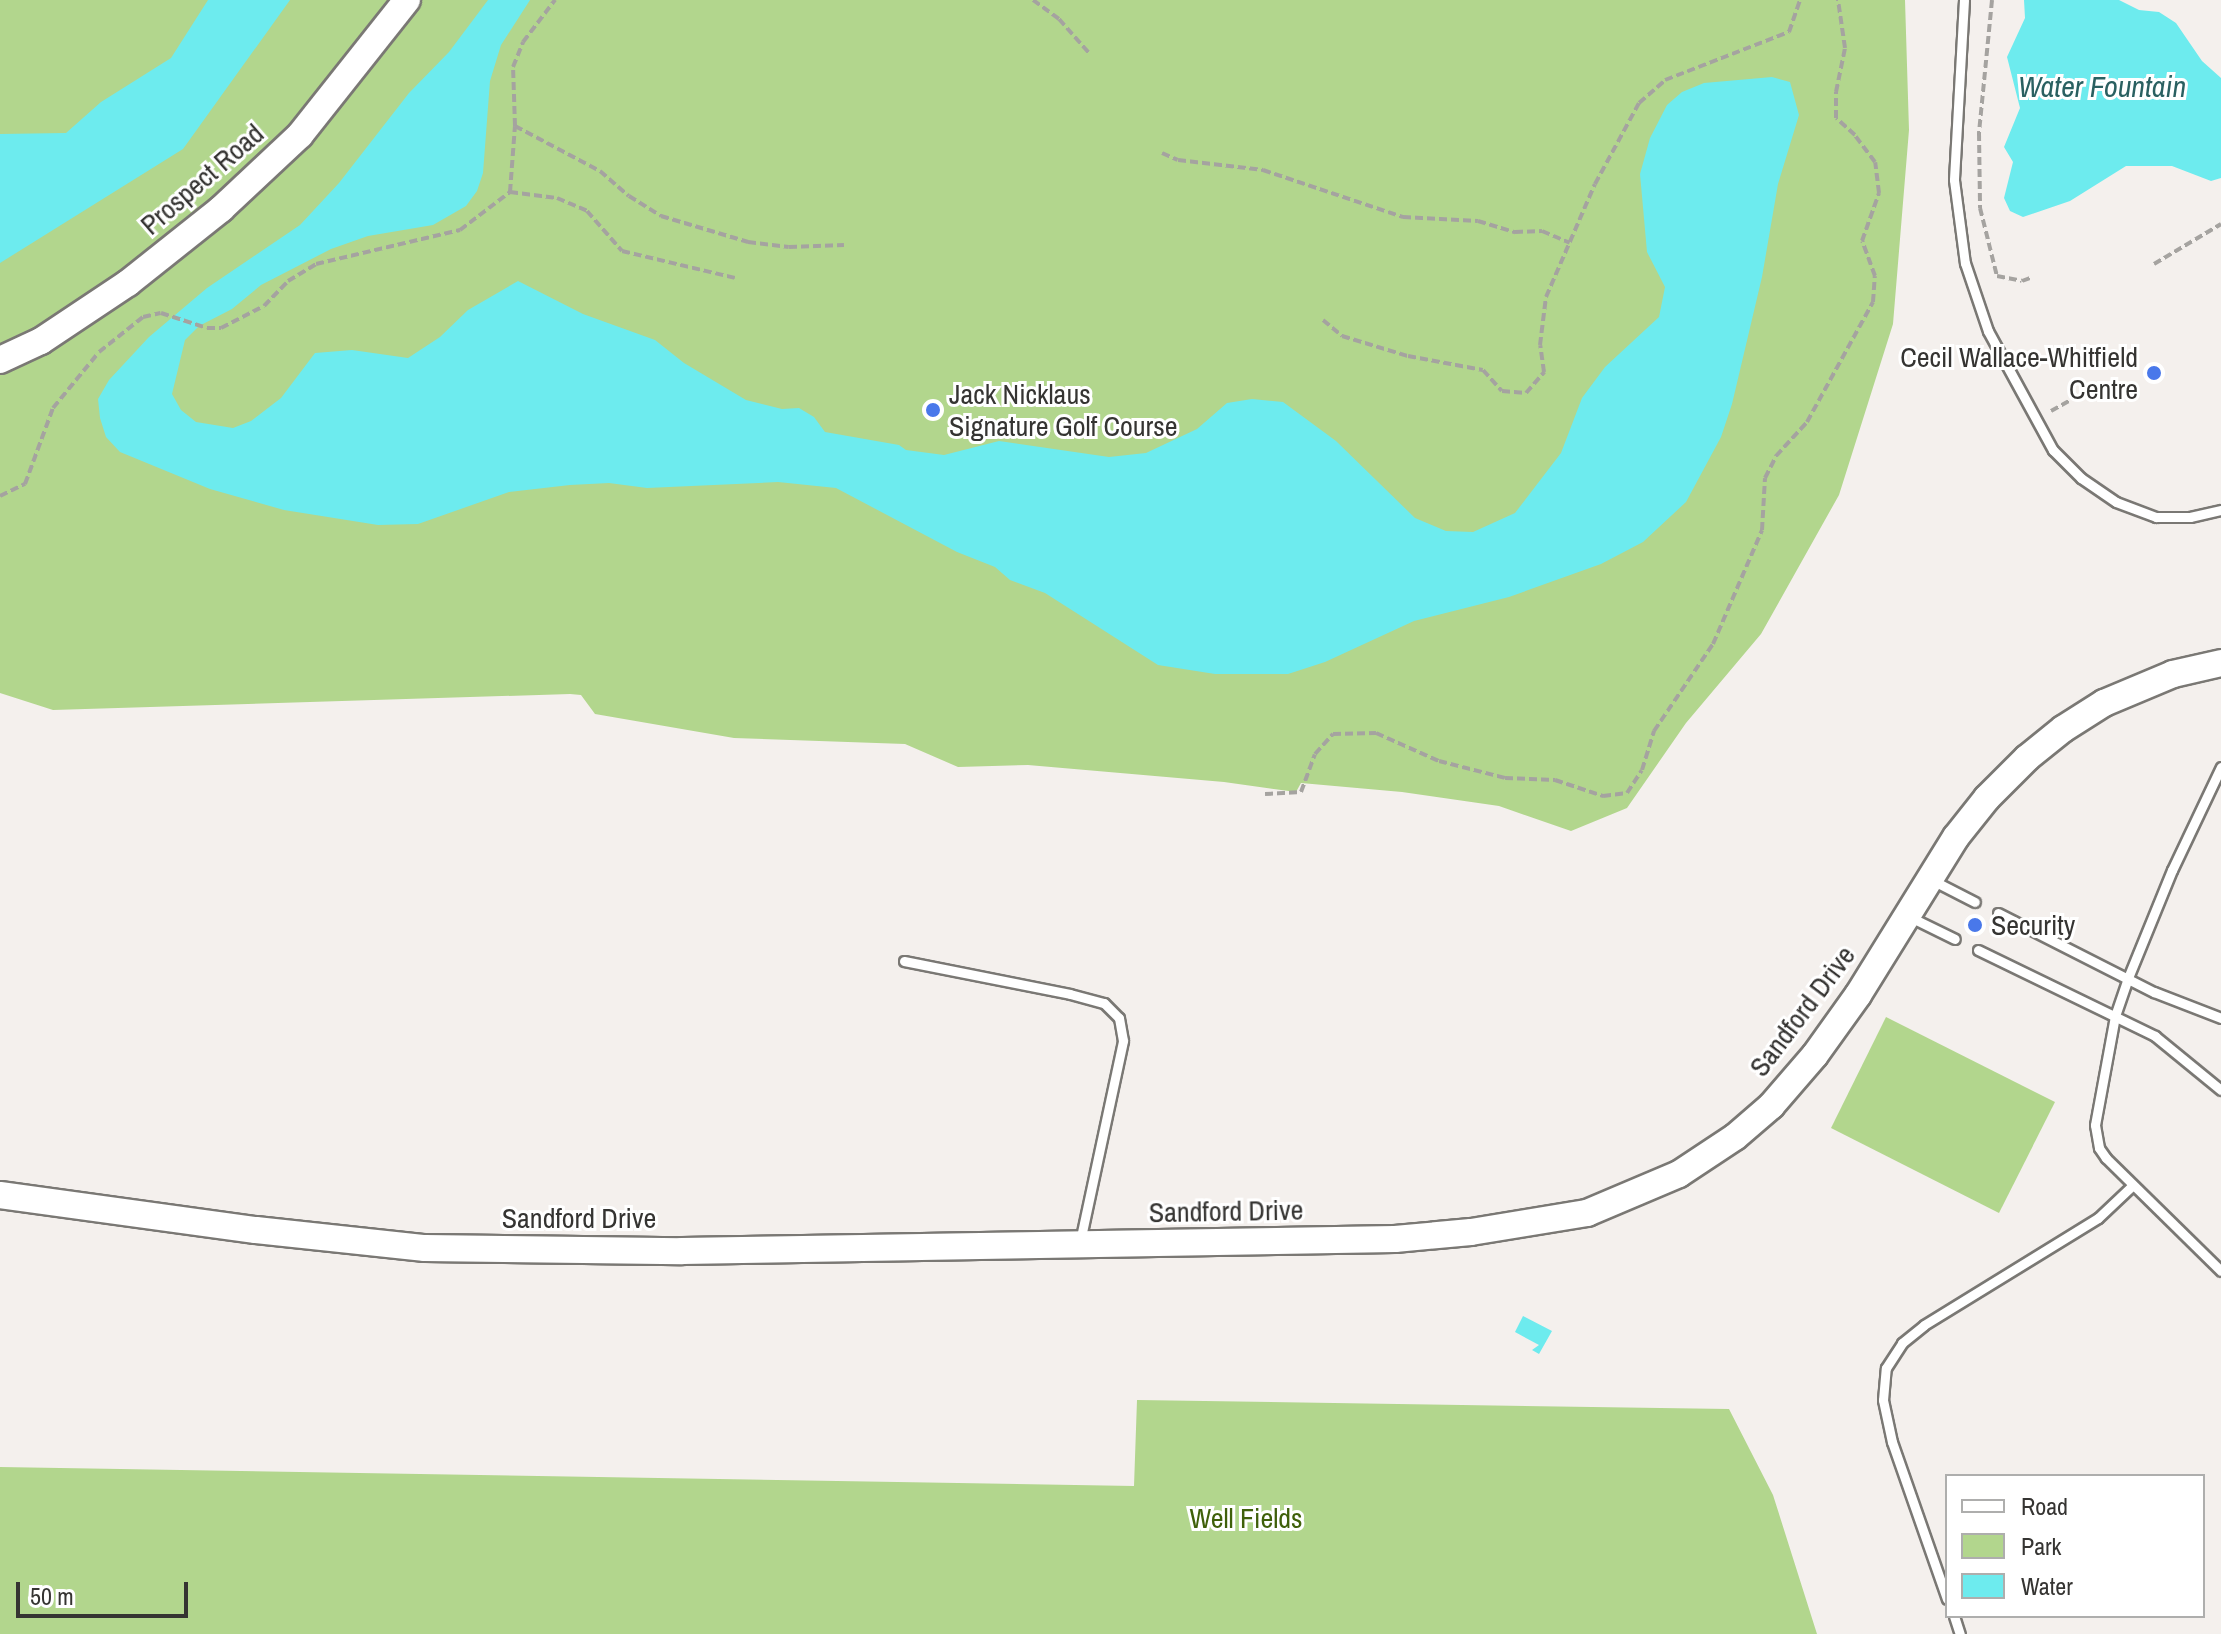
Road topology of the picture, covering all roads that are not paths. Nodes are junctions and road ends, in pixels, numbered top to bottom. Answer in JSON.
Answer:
{"nodes":[{"id":1,"x":407,"y":0,"type":"edge"},
{"id":2,"x":1964,"y":0,"type":"edge"},
{"id":3,"x":0,"y":360,"type":"edge"},
{"id":4,"x":2221,"y":510,"type":"edge"},
{"id":5,"x":2221,"y":663,"type":"edge"},
{"id":6,"x":2221,"y":767,"type":"edge"},
{"id":7,"x":1929,"y":878,"type":"junction"},
{"id":8,"x":1975,"y":902,"type":"dead end"},
{"id":9,"x":1998,"y":913,"type":"dead end"},
{"id":10,"x":1906,"y":915,"type":"junction"},
{"id":11,"x":1955,"y":939,"type":"dead end"},
{"id":12,"x":1978,"y":950,"type":"dead end"},
{"id":13,"x":904,"y":961,"type":"dead end"},
{"id":14,"x":2128,"y":978,"type":"junction"},
{"id":15,"x":2115,"y":1016,"type":"junction"},
{"id":16,"x":2221,"y":1018,"type":"edge"},
{"id":17,"x":2221,"y":1090,"type":"edge"},
{"id":18,"x":2133,"y":1185,"type":"junction"},
{"id":19,"x":0,"y":1195,"type":"edge"},
{"id":20,"x":1080,"y":1245,"type":"junction"},
{"id":21,"x":2221,"y":1271,"type":"edge"},
{"id":22,"x":1945,"y":1593,"type":"edge"}],
"edges":[{"from":1,"to":3,"type":"street","name":"Prospect Road"},
{"from":2,"to":4,"type":"lane"},
{"from":5,"to":7,"type":"street","name":"Sandford Drive"},
{"from":6,"to":14,"type":"lane"},
{"from":7,"to":8,"type":"lane"},
{"from":7,"to":10,"type":"street","name":"Sandford Drive"},
{"from":9,"to":14,"type":"lane"},
{"from":10,"to":11,"type":"lane"},
{"from":10,"to":20,"type":"street","name":"Sandford Drive"},
{"from":12,"to":15,"type":"lane"},
{"from":13,"to":20,"type":"lane"},
{"from":14,"to":15,"type":"lane"},
{"from":14,"to":16,"type":"lane"},
{"from":15,"to":17,"type":"lane"},
{"from":15,"to":18,"type":"lane"},
{"from":18,"to":21,"type":"lane"},
{"from":18,"to":22,"type":"lane"},
{"from":19,"to":20,"type":"street","name":"Sandford Drive"}]}
